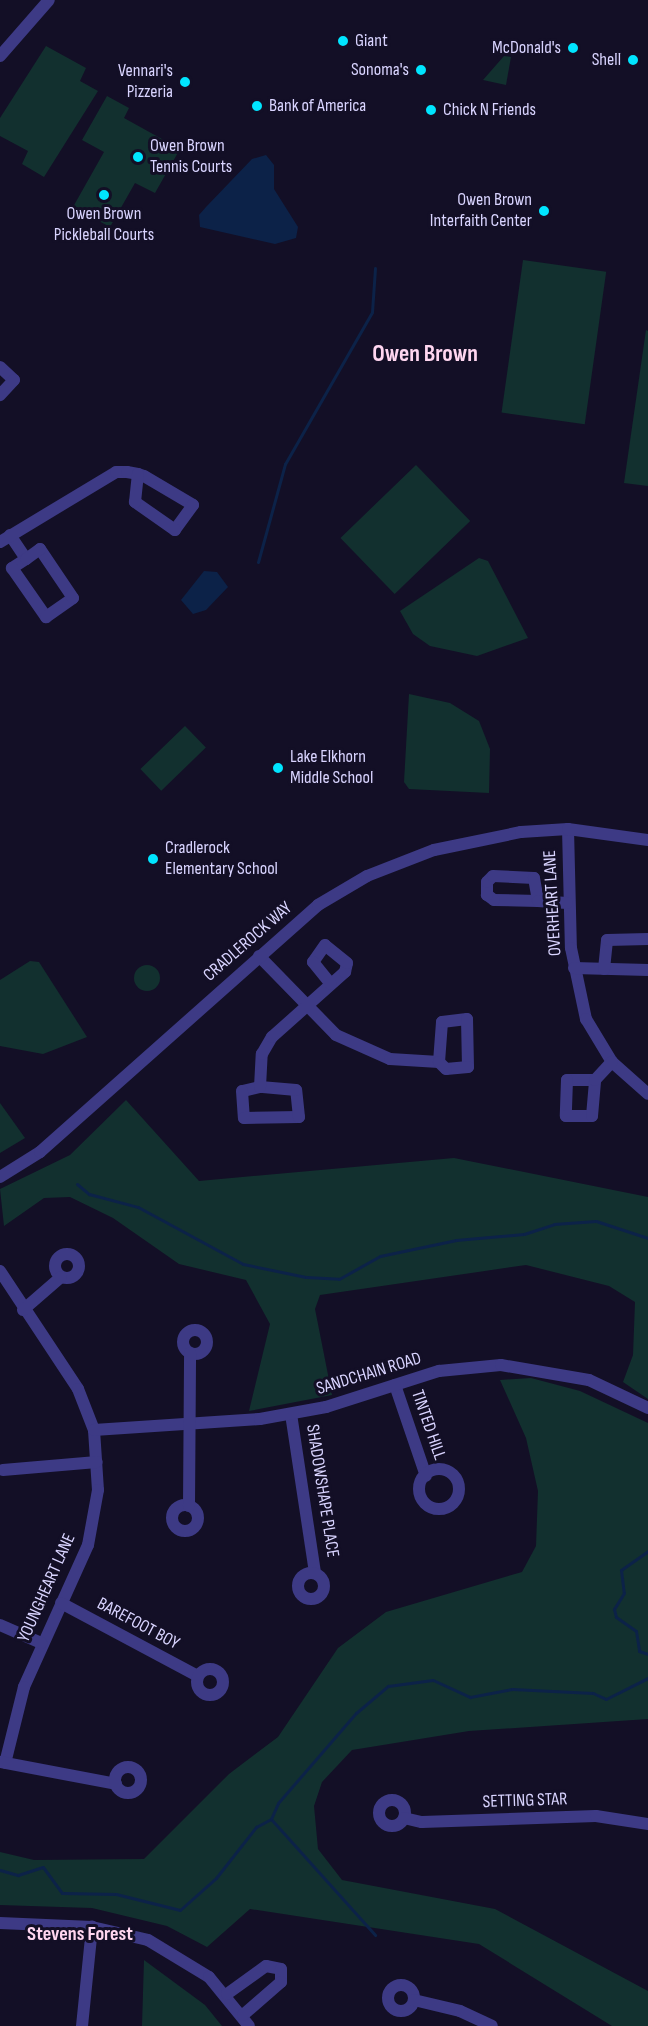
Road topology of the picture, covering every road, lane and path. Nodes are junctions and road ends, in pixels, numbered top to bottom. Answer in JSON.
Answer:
{"nodes":[{"id":1,"x":46,"y":1,"type":"edge"},
{"id":2,"x":0,"y":56,"type":"edge"},
{"id":3,"x":0,"y":367,"type":"edge"},
{"id":4,"x":0,"y":395,"type":"edge"},
{"id":5,"x":138,"y":474,"type":"junction"},
{"id":6,"x":5,"y":538,"type":"edge"},
{"id":7,"x":26,"y":559,"type":"junction"},
{"id":8,"x":568,"y":829,"type":"junction"},
{"id":9,"x":648,"y":840,"type":"edge"},
{"id":10,"x":538,"y":901,"type":"dead end"},
{"id":11,"x":567,"y":903,"type":"junction"},
{"id":12,"x":648,"y":939,"type":"edge"},
{"id":13,"x":259,"y":956,"type":"junction"},
{"id":14,"x":574,"y":968,"type":"junction"},
{"id":15,"x":604,"y":969,"type":"junction"},
{"id":16,"x":648,"y":970,"type":"edge"},
{"id":17,"x":332,"y":984,"type":"dead end"},
{"id":18,"x":305,"y":1007,"type":"junction"},
{"id":19,"x":439,"y":1062,"type":"dead end"},
{"id":20,"x":612,"y":1062,"type":"junction"},
{"id":21,"x":595,"y":1080,"type":"dead end"},
{"id":22,"x":260,"y":1087,"type":"junction"},
{"id":23,"x":648,"y":1094,"type":"edge"},
{"id":24,"x":0,"y":1177,"type":"edge"},
{"id":25,"x":0,"y":1271,"type":"edge"},
{"id":26,"x":61,"y":1277,"type":"dead end"},
{"id":27,"x":4,"y":1291,"type":"edge"},
{"id":28,"x":23,"y":1310,"type":"junction"},
{"id":29,"x":190,"y":1353,"type":"dead end"},
{"id":30,"x":395,"y":1385,"type":"junction"},
{"id":31,"x":648,"y":1408,"type":"edge"},
{"id":32,"x":291,"y":1414,"type":"junction"},
{"id":33,"x":189,"y":1424,"type":"junction"},
{"id":34,"x":94,"y":1430,"type":"junction"},
{"id":35,"x":97,"y":1462,"type":"junction"},
{"id":36,"x":1,"y":1471,"type":"edge"},
{"id":37,"x":426,"y":1476,"type":"dead end"},
{"id":38,"x":189,"y":1506,"type":"dead end"},
{"id":39,"x":315,"y":1573,"type":"dead end"},
{"id":40,"x":61,"y":1603,"type":"junction"},
{"id":41,"x":0,"y":1625,"type":"edge"},
{"id":42,"x":41,"y":1643,"type":"junction"},
{"id":43,"x":198,"y":1676,"type":"dead end"},
{"id":44,"x":2,"y":1762,"type":"edge"},
{"id":45,"x":116,"y":1784,"type":"dead end"},
{"id":46,"x":404,"y":1818,"type":"dead end"},
{"id":47,"x":648,"y":1824,"type":"edge"},
{"id":48,"x":0,"y":1923,"type":"edge"},
{"id":49,"x":92,"y":1927,"type":"junction"},
{"id":50,"x":227,"y":1995,"type":"junction"},
{"id":51,"x":414,"y":2000,"type":"dead end"},
{"id":52,"x":246,"y":2021,"type":"edge"},
{"id":53,"x":82,"y":2026,"type":"edge"},
{"id":54,"x":492,"y":2026,"type":"edge"}],
"edges":[{"from":1,"to":2,"type":"street"},
{"from":3,"to":4,"type":"street"},
{"from":5,"to":5,"type":"street"},
{"from":5,"to":6,"type":"street"},
{"from":6,"to":7,"type":"street"},
{"from":7,"to":7,"type":"street"},
{"from":8,"to":9,"type":"street","name":"CRADLEROCK WAY"},
{"from":8,"to":11,"type":"street","name":"OVERHEART LANE"},
{"from":8,"to":13,"type":"street","name":"CRADLEROCK WAY"},
{"from":10,"to":11,"type":"street"},
{"from":11,"to":14,"type":"street","name":"OVERHEART LANE"},
{"from":12,"to":15,"type":"street"},
{"from":13,"to":18,"type":"street"},
{"from":13,"to":24,"type":"street","name":"CRADLEROCK WAY"},
{"from":14,"to":15,"type":"street"},
{"from":14,"to":20,"type":"street","name":"OVERHEART LANE"},
{"from":15,"to":16,"type":"street"},
{"from":17,"to":18,"type":"street"},
{"from":18,"to":19,"type":"street"},
{"from":18,"to":22,"type":"street"},
{"from":20,"to":21,"type":"street"},
{"from":20,"to":23,"type":"street","name":"OVERHEART LANE"},
{"from":22,"to":22,"type":"street"},
{"from":25,"to":27,"type":"street","name":"YOUNGHEART LANE"},
{"from":26,"to":28,"type":"street"},
{"from":27,"to":28,"type":"street","name":"YOUNGHEART LANE"},
{"from":28,"to":34,"type":"street","name":"YOUNGHEART LANE"},
{"from":29,"to":33,"type":"street"},
{"from":30,"to":31,"type":"street","name":"SANDCHAIN ROAD"},
{"from":30,"to":32,"type":"street","name":"SANDCHAIN ROAD"},
{"from":30,"to":37,"type":"street","name":"TINTED HILL"},
{"from":32,"to":33,"type":"street","name":"SANDCHAIN ROAD"},
{"from":32,"to":39,"type":"street","name":"SHADOWSHAPE PLACE"},
{"from":33,"to":34,"type":"street","name":"SANDCHAIN ROAD"},
{"from":33,"to":38,"type":"street"},
{"from":34,"to":35,"type":"street","name":"YOUNGHEART LANE"},
{"from":35,"to":36,"type":"street"},
{"from":35,"to":40,"type":"street","name":"YOUNGHEART LANE"},
{"from":40,"to":42,"type":"street","name":"YOUNGHEART LANE"},
{"from":40,"to":43,"type":"street","name":"BAREFOOT BOY"},
{"from":41,"to":42,"type":"street"},
{"from":42,"to":44,"type":"street","name":"YOUNGHEART LANE"},
{"from":44,"to":45,"type":"street"},
{"from":46,"to":47,"type":"street","name":"SETTING STAR"},
{"from":48,"to":49,"type":"street"},
{"from":49,"to":50,"type":"street"},
{"from":49,"to":53,"type":"street"},
{"from":50,"to":52,"type":"street"},
{"from":50,"to":52,"type":"street"},
{"from":51,"to":54,"type":"street"}]}
